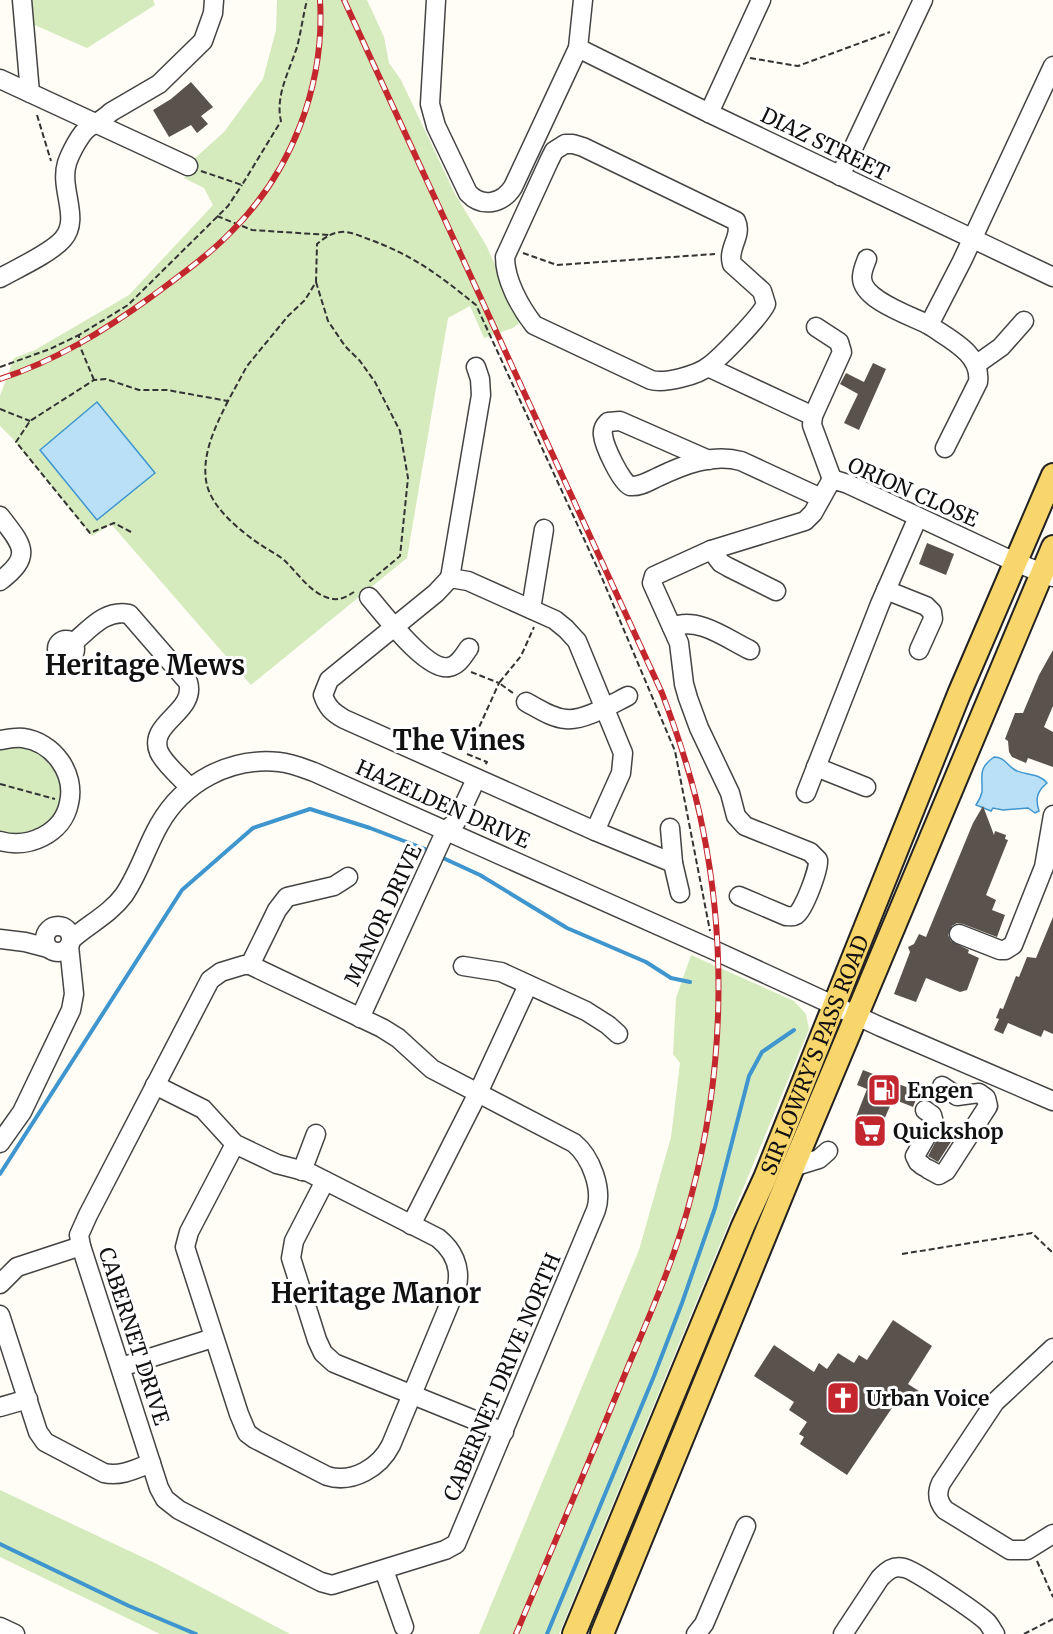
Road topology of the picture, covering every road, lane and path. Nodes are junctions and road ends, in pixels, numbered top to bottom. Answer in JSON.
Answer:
{"nodes":[{"id":1,"x":22,"y":0,"type":"edge"},
{"id":2,"x":214,"y":0,"type":"edge"},
{"id":3,"x":307,"y":0,"type":"edge"},
{"id":4,"x":436,"y":0,"type":"edge"},
{"id":5,"x":583,"y":0,"type":"edge"},
{"id":6,"x":761,"y":0,"type":"edge"},
{"id":7,"x":923,"y":0,"type":"edge"},
{"id":8,"x":912,"y":24,"type":"junction"},
{"id":9,"x":578,"y":48,"type":"junction"},
{"id":10,"x":735,"y":56,"type":"junction"},
{"id":11,"x":1053,"y":66,"type":"edge"},
{"id":12,"x":0,"y":79,"type":"edge"},
{"id":13,"x":30,"y":93,"type":"junction"},
{"id":14,"x":709,"y":113,"type":"junction"},
{"id":15,"x":96,"y":124,"type":"junction"},
{"id":16,"x":188,"y":166,"type":"joint"},
{"id":17,"x":840,"y":176,"type":"junction"},
{"id":18,"x":242,"y":184,"type":"junction"},
{"id":19,"x":65,"y":191,"type":"junction"},
{"id":20,"x":217,"y":216,"type":"junction"},
{"id":21,"x":329,"y":235,"type":"dead end"},
{"id":22,"x":971,"y":239,"type":"junction"},
{"id":23,"x":508,"y":248,"type":"junction"},
{"id":24,"x":731,"y":252,"type":"junction"},
{"id":25,"x":867,"y":259,"type":"dead end"},
{"id":26,"x":1053,"y":277,"type":"edge"},
{"id":27,"x":0,"y":279,"type":"edge"},
{"id":28,"x":316,"y":282,"type":"dead end"},
{"id":29,"x":1024,"y":321,"type":"dead end"},
{"id":30,"x":929,"y":324,"type":"junction"},
{"id":31,"x":816,"y":327,"type":"dead end"},
{"id":32,"x":79,"y":335,"type":"junction"},
{"id":33,"x":977,"y":364,"type":"junction"},
{"id":34,"x":0,"y":367,"type":"edge"},
{"id":35,"x":476,"y":367,"type":"dead end"},
{"id":36,"x":708,"y":368,"type":"junction"},
{"id":37,"x":94,"y":380,"type":"dead end"},
{"id":38,"x":228,"y":401,"type":"dead end"},
{"id":39,"x":0,"y":409,"type":"edge"},
{"id":40,"x":813,"y":416,"type":"junction"},
{"id":41,"x":945,"y":448,"type":"dead end"},
{"id":42,"x":709,"y":460,"type":"junction"},
{"id":43,"x":1053,"y":475,"type":"edge"},
{"id":44,"x":832,"y":479,"type":"junction"},
{"id":45,"x":821,"y":498,"type":"junction"},
{"id":46,"x":0,"y":516,"type":"edge"},
{"id":47,"x":918,"y":516,"type":"junction"},
{"id":48,"x":544,"y":529,"type":"dead end"},
{"id":49,"x":131,"y":532,"type":"dead end"},
{"id":50,"x":1053,"y":547,"type":"edge"},
{"id":51,"x":711,"y":550,"type":"junction"},
{"id":52,"x":1017,"y":563,"type":"junction"},
{"id":53,"x":1048,"y":575,"type":"edge"},
{"id":54,"x":450,"y":578,"type":"junction"},
{"id":55,"x":0,"y":581,"type":"edge"},
{"id":56,"x":886,"y":590,"type":"junction"},
{"id":57,"x":363,"y":591,"type":"junction"},
{"id":58,"x":776,"y":591,"type":"dead end"},
{"id":59,"x":531,"y":609,"type":"junction"},
{"id":60,"x":672,"y":627,"type":"junction"},
{"id":61,"x":394,"y":628,"type":"junction"},
{"id":62,"x":531,"y":634,"type":"dead end"},
{"id":63,"x":73,"y":643,"type":"dead end"},
{"id":64,"x":469,"y":648,"type":"dead end"},
{"id":65,"x":750,"y":650,"type":"dead end"},
{"id":66,"x":919,"y":650,"type":"dead end"},
{"id":67,"x":455,"y":665,"type":"junction"},
{"id":68,"x":499,"y":683,"type":"junction"},
{"id":69,"x":628,"y":696,"type":"dead end"},
{"id":70,"x":526,"y":702,"type":"joint"},
{"id":71,"x":604,"y":708,"type":"junction"},
{"id":72,"x":0,"y":740,"type":"edge"},
{"id":73,"x":816,"y":767,"type":"junction"},
{"id":74,"x":471,"y":776,"type":"junction"},
{"id":75,"x":0,"y":784,"type":"edge"},
{"id":76,"x":866,"y":787,"type":"dead end"},
{"id":77,"x":190,"y":788,"type":"junction"},
{"id":78,"x":806,"y":793,"type":"dead end"},
{"id":79,"x":69,"y":803,"type":"junction"},
{"id":80,"x":1053,"y":814,"type":"edge"},
{"id":81,"x":669,"y":828,"type":"dead end"},
{"id":82,"x":446,"y":831,"type":"junction"},
{"id":83,"x":595,"y":831,"type":"junction"},
{"id":84,"x":0,"y":841,"type":"edge"},
{"id":85,"x":673,"y":863,"type":"junction"},
{"id":86,"x":348,"y":877,"type":"dead end"},
{"id":87,"x":680,"y":893,"type":"dead end"},
{"id":88,"x":739,"y":896,"type":"dead end"},
{"id":89,"x":958,"y":934,"type":"dead end"},
{"id":90,"x":0,"y":939,"type":"edge"},
{"id":91,"x":64,"y":939,"type":"junction"},
{"id":92,"x":250,"y":965,"type":"junction"},
{"id":93,"x":463,"y":966,"type":"dead end"},
{"id":94,"x":528,"y":985,"type":"junction"},
{"id":95,"x":835,"y":1004,"type":"junction"},
{"id":96,"x":857,"y":1015,"type":"junction"},
{"id":97,"x":360,"y":1018,"type":"junction"},
{"id":98,"x":618,"y":1034,"type":"dead end"},
{"id":99,"x":155,"y":1085,"type":"junction"},
{"id":100,"x":942,"y":1086,"type":"dead end"},
{"id":101,"x":478,"y":1093,"type":"junction"},
{"id":102,"x":1053,"y":1101,"type":"edge"},
{"id":103,"x":925,"y":1110,"type":"dead end"},
{"id":104,"x":316,"y":1134,"type":"dead end"},
{"id":105,"x":0,"y":1143,"type":"edge"},
{"id":106,"x":235,"y":1144,"type":"junction"},
{"id":107,"x":828,"y":1151,"type":"dead end"},
{"id":108,"x":793,"y":1167,"type":"junction"},
{"id":109,"x":302,"y":1171,"type":"junction"},
{"id":110,"x":325,"y":1181,"type":"junction"},
{"id":111,"x":411,"y":1225,"type":"junction"},
{"id":112,"x":81,"y":1246,"type":"junction"},
{"id":113,"x":1053,"y":1253,"type":"edge"},
{"id":114,"x":902,"y":1254,"type":"dead end"},
{"id":115,"x":0,"y":1284,"type":"edge"},
{"id":116,"x":0,"y":1315,"type":"edge"},
{"id":117,"x":213,"y":1338,"type":"junction"},
{"id":118,"x":1053,"y":1348,"type":"edge"},
{"id":119,"x":121,"y":1367,"type":"junction"},
{"id":120,"x":411,"y":1394,"type":"junction"},
{"id":121,"x":28,"y":1398,"type":"junction"},
{"id":122,"x":0,"y":1407,"type":"edge"},
{"id":123,"x":504,"y":1432,"type":"junction"},
{"id":124,"x":151,"y":1463,"type":"junction"},
{"id":125,"x":746,"y":1526,"type":"dead end"},
{"id":126,"x":1053,"y":1534,"type":"edge"},
{"id":127,"x":1032,"y":1549,"type":"junction"},
{"id":128,"x":384,"y":1570,"type":"junction"},
{"id":129,"x":1053,"y":1597,"type":"edge"},
{"id":130,"x":1053,"y":1618,"type":"edge"},
{"id":131,"x":0,"y":1627,"type":"edge"},
{"id":132,"x":404,"y":1628,"type":"dead end"},
{"id":133,"x":15,"y":1634,"type":"edge"},
{"id":134,"x":574,"y":1634,"type":"edge"},
{"id":135,"x":602,"y":1634,"type":"edge"},
{"id":136,"x":696,"y":1634,"type":"edge"},
{"id":137,"x":843,"y":1634,"type":"edge"},
{"id":138,"x":995,"y":1634,"type":"edge"},
{"id":139,"x":1024,"y":1634,"type":"edge"}],
"edges":[{"from":1,"to":13,"type":"street"},
{"from":2,"to":15,"type":"street"},
{"from":3,"to":18,"type":"path"},
{"from":4,"to":9,"type":"street"},
{"from":5,"to":9,"type":"street"},
{"from":6,"to":10,"type":"street"},
{"from":7,"to":8,"type":"street"},
{"from":8,"to":10,"type":"path"},
{"from":8,"to":17,"type":"street"},
{"from":9,"to":14,"type":"street","name":"DIAZ STREET"},
{"from":10,"to":14,"type":"street"},
{"from":11,"to":22,"type":"street"},
{"from":12,"to":13,"type":"street"},
{"from":13,"to":15,"type":"street"},
{"from":13,"to":19,"type":"path"},
{"from":14,"to":17,"type":"street","name":"DIAZ STREET"},
{"from":15,"to":16,"type":"street"},
{"from":15,"to":19,"type":"street"},
{"from":16,"to":18,"type":"path"},
{"from":17,"to":22,"type":"street","name":"DIAZ STREET"},
{"from":18,"to":20,"type":"path"},
{"from":19,"to":27,"type":"street"},
{"from":20,"to":21,"type":"path"},
{"from":20,"to":32,"type":"path"},
{"from":22,"to":26,"type":"street","name":"DIAZ STREET"},
{"from":22,"to":30,"type":"street"},
{"from":23,"to":24,"type":"path"},
{"from":23,"to":24,"type":"street"},
{"from":23,"to":36,"type":"street"},
{"from":24,"to":36,"type":"street"},
{"from":25,"to":30,"type":"street"},
{"from":28,"to":57,"type":"path"},
{"from":29,"to":33,"type":"street"},
{"from":30,"to":33,"type":"street"},
{"from":31,"to":40,"type":"street"},
{"from":32,"to":34,"type":"path"},
{"from":32,"to":37,"type":"path"},
{"from":33,"to":41,"type":"street"},
{"from":35,"to":54,"type":"street"},
{"from":36,"to":40,"type":"street"},
{"from":38,"to":57,"type":"path"},
{"from":39,"to":49,"type":"path"},
{"from":40,"to":44,"type":"street"},
{"from":42,"to":42,"type":"street"},
{"from":42,"to":45,"type":"street"},
{"from":43,"to":52,"type":"main road","name":"SIR LOWRY'S PASS ROAD"},
{"from":44,"to":45,"type":"street","name":"ORION CLOSE"},
{"from":44,"to":47,"type":"street","name":"ORION CLOSE"},
{"from":45,"to":51,"type":"street","name":"ORION CLOSE"},
{"from":46,"to":55,"type":"street"},
{"from":47,"to":52,"type":"street","name":"ORION CLOSE"},
{"from":47,"to":56,"type":"street"},
{"from":48,"to":59,"type":"street"},
{"from":50,"to":53,"type":"main road","name":"SIR LOWRY'S PASS ROAD"},
{"from":51,"to":58,"type":"street"},
{"from":51,"to":60,"type":"street","name":"ORION CLOSE"},
{"from":52,"to":53,"type":"street","name":"ORION CLOSE"},
{"from":52,"to":95,"type":"main road","name":"SIR LOWRY'S PASS ROAD"},
{"from":53,"to":96,"type":"main road","name":"SIR LOWRY'S PASS ROAD"},
{"from":54,"to":59,"type":"street"},
{"from":54,"to":61,"type":"street"},
{"from":56,"to":66,"type":"street"},
{"from":56,"to":73,"type":"street"},
{"from":57,"to":61,"type":"street"},
{"from":59,"to":71,"type":"street"},
{"from":60,"to":65,"type":"street"},
{"from":60,"to":88,"type":"street","name":"ORION CLOSE"},
{"from":61,"to":67,"type":"street"},
{"from":61,"to":74,"type":"street"},
{"from":62,"to":68,"type":"path"},
{"from":63,"to":77,"type":"street"},
{"from":64,"to":67,"type":"street"},
{"from":67,"to":68,"type":"path"},
{"from":68,"to":70,"type":"path"},
{"from":68,"to":74,"type":"path"},
{"from":69,"to":71,"type":"street"},
{"from":70,"to":71,"type":"street"},
{"from":71,"to":83,"type":"street"},
{"from":72,"to":79,"type":"street"},
{"from":73,"to":76,"type":"street"},
{"from":73,"to":78,"type":"street"},
{"from":74,"to":82,"type":"street","name":"MANOR DRIVE"},
{"from":74,"to":83,"type":"street"},
{"from":75,"to":79,"type":"path"},
{"from":77,"to":82,"type":"street","name":"HAZELDEN DRIVE"},
{"from":77,"to":91,"type":"street","name":"HAZELDEN DRIVE"},
{"from":79,"to":84,"type":"street"},
{"from":80,"to":89,"type":"street"},
{"from":81,"to":85,"type":"street"},
{"from":82,"to":95,"type":"street","name":"HAZELDEN DRIVE"},
{"from":82,"to":97,"type":"street","name":"MANOR DRIVE"},
{"from":83,"to":85,"type":"street"},
{"from":85,"to":87,"type":"street"},
{"from":86,"to":92,"type":"street"},
{"from":90,"to":91,"type":"street"},
{"from":91,"to":105,"type":"street"},
{"from":92,"to":97,"type":"street"},
{"from":92,"to":99,"type":"street","name":"CABERNET DRIVE"},
{"from":93,"to":94,"type":"street"},
{"from":94,"to":98,"type":"street"},
{"from":94,"to":101,"type":"street"},
{"from":95,"to":96,"type":"street","name":"HAZELDEN DRIVE"},
{"from":95,"to":134,"type":"main road","name":"SIR LOWRY'S PASS ROAD"},
{"from":96,"to":102,"type":"street","name":"HAZELDEN DRIVE"},
{"from":96,"to":108,"type":"main road","name":"SIR LOWRY'S PASS ROAD"},
{"from":97,"to":101,"type":"street"},
{"from":99,"to":106,"type":"street"},
{"from":99,"to":112,"type":"street","name":"CABERNET DRIVE"},
{"from":100,"to":103,"type":"street"},
{"from":101,"to":111,"type":"street"},
{"from":101,"to":123,"type":"street","name":"CABERNET DRIVE NORTH"},
{"from":104,"to":109,"type":"street"},
{"from":106,"to":109,"type":"street"},
{"from":106,"to":117,"type":"street"},
{"from":107,"to":108,"type":"street"},
{"from":108,"to":135,"type":"main road","name":"SIR LOWRY'S PASS ROAD"},
{"from":109,"to":110,"type":"street"},
{"from":110,"to":111,"type":"street"},
{"from":110,"to":120,"type":"street"},
{"from":111,"to":120,"type":"street"},
{"from":112,"to":115,"type":"street"},
{"from":112,"to":119,"type":"street","name":"CABERNET DRIVE"},
{"from":113,"to":114,"type":"path"},
{"from":116,"to":121,"type":"street"},
{"from":117,"to":119,"type":"street"},
{"from":117,"to":120,"type":"street"},
{"from":118,"to":127,"type":"street"},
{"from":119,"to":124,"type":"street","name":"CABERNET DRIVE"},
{"from":120,"to":123,"type":"street"},
{"from":121,"to":122,"type":"street"},
{"from":121,"to":124,"type":"street"},
{"from":123,"to":128,"type":"street","name":"CABERNET DRIVE NORTH"},
{"from":124,"to":128,"type":"street","name":"CABERNET DRIVE"},
{"from":125,"to":136,"type":"street"},
{"from":126,"to":127,"type":"street"},
{"from":127,"to":129,"type":"path"},
{"from":128,"to":132,"type":"street"},
{"from":130,"to":139,"type":"path"},
{"from":131,"to":133,"type":"street"},
{"from":137,"to":138,"type":"street"}]}
